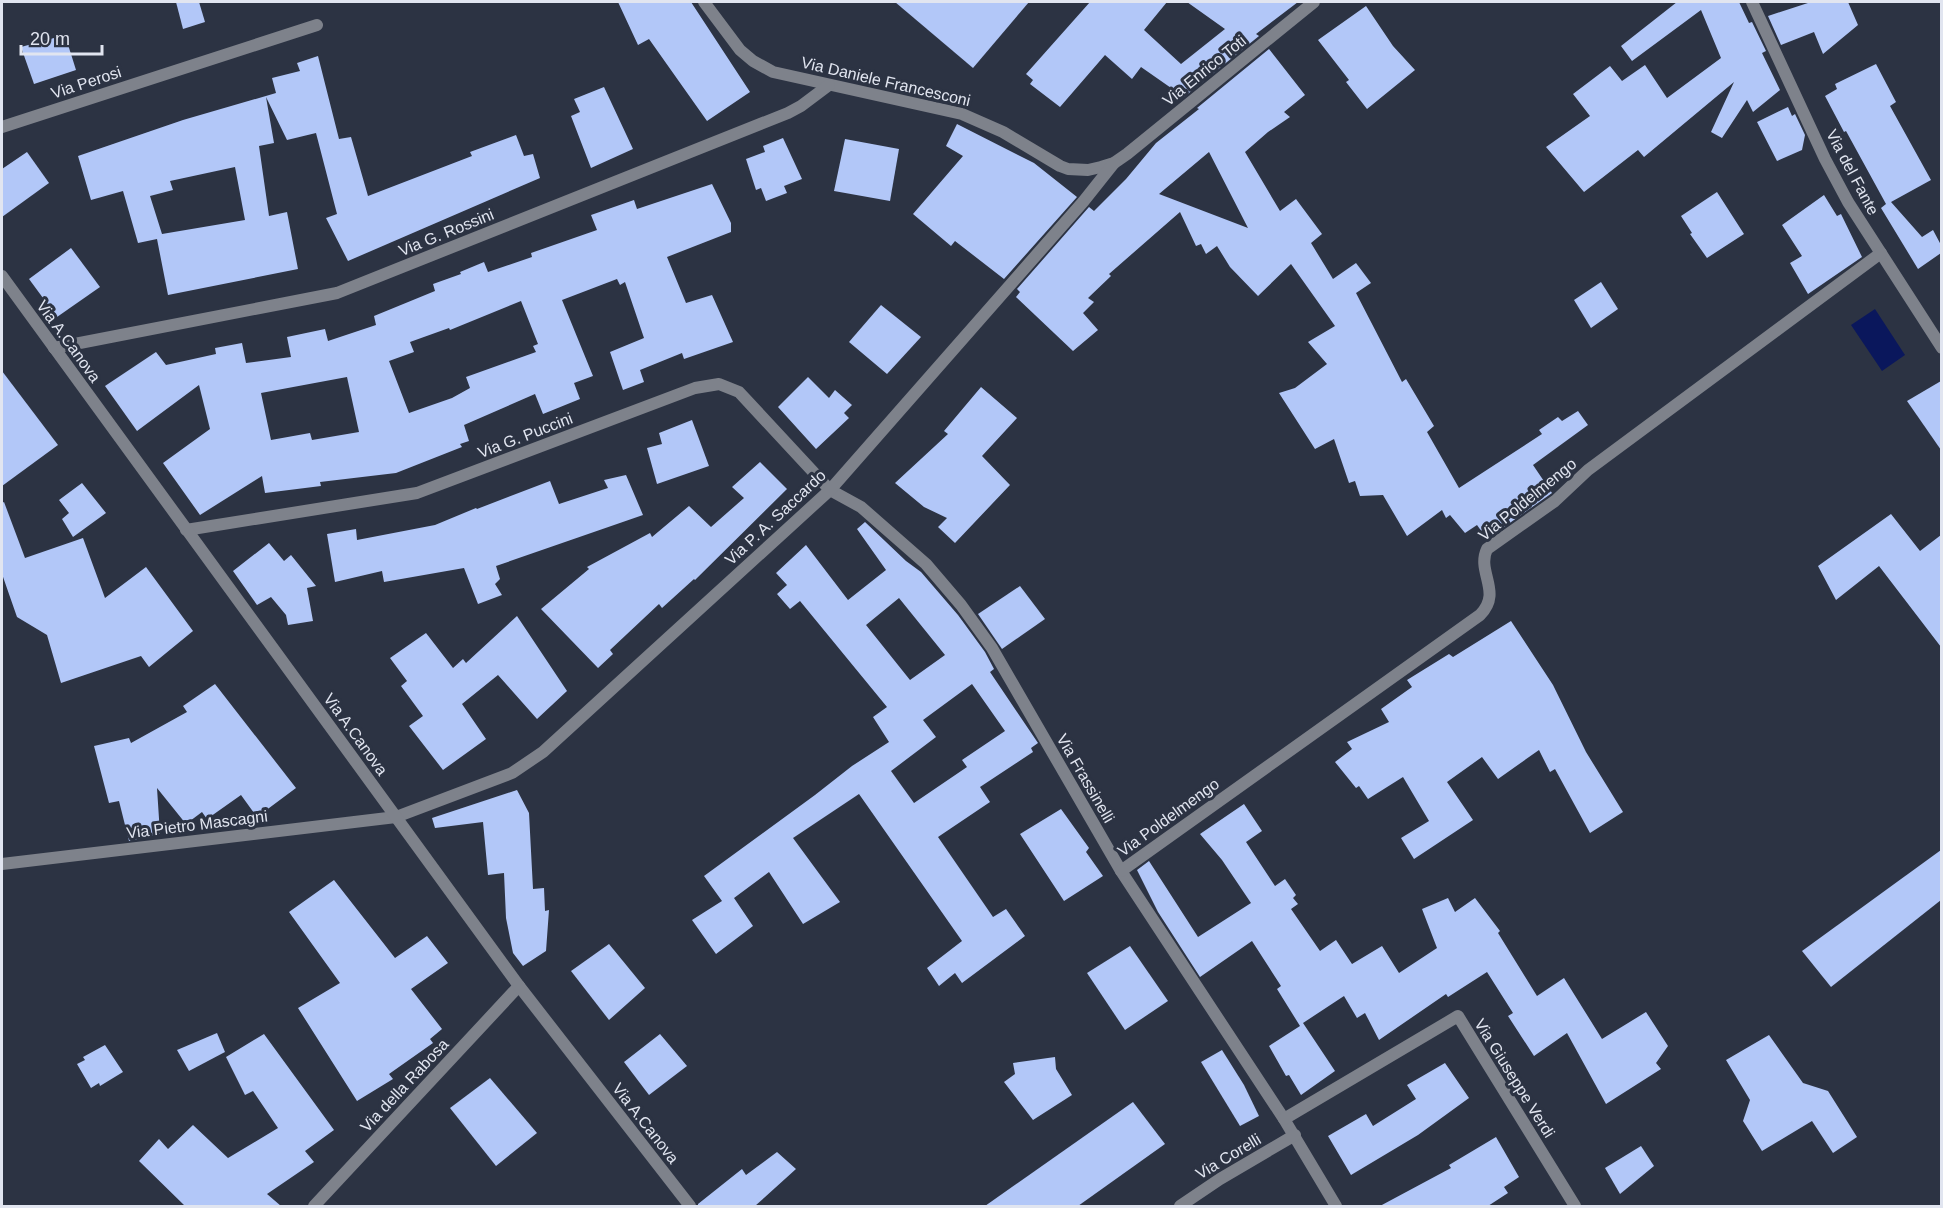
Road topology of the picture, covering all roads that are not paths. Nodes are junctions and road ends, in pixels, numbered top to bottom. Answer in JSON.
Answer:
{"nodes":[{"id":1,"x":704,"y":2,"type":"edge"},
{"id":2,"x":1314,"y":2,"type":"edge"},
{"id":3,"x":1752,"y":2,"type":"edge"},
{"id":4,"x":317,"y":25,"type":"dead end"},
{"id":5,"x":829,"y":85,"type":"junction"},
{"id":6,"x":2,"y":127,"type":"edge"},
{"id":7,"x":1114,"y":163,"type":"junction"},
{"id":8,"x":1881,"y":253,"type":"junction"},
{"id":9,"x":2,"y":276,"type":"edge"},
{"id":10,"x":54,"y":348,"type":"junction"},
{"id":11,"x":1941,"y":348,"type":"edge"},
{"id":12,"x":830,"y":490,"type":"junction"},
{"id":13,"x":186,"y":530,"type":"junction"},
{"id":14,"x":396,"y":817,"type":"junction"},
{"id":15,"x":2,"y":864,"type":"edge"},
{"id":16,"x":1121,"y":872,"type":"junction"},
{"id":17,"x":519,"y":986,"type":"junction"},
{"id":18,"x":1284,"y":1119,"type":"junction"},
{"id":19,"x":1294,"y":1135,"type":"junction"},
{"id":20,"x":685,"y":1205,"type":"edge"},
{"id":21,"x":314,"y":1206,"type":"edge"},
{"id":22,"x":1180,"y":1206,"type":"edge"},
{"id":23,"x":1336,"y":1206,"type":"edge"},
{"id":24,"x":1575,"y":1206,"type":"edge"}],
"edges":[{"from":1,"to":5,"type":"street","name":"Via Daniele Francesconi"},
{"from":2,"to":7,"type":"street","name":"Via Enrico Toti"},
{"from":3,"to":8,"type":"street","name":"Via del Fante"},
{"from":4,"to":6,"type":"street","name":"Via Perosi"},
{"from":5,"to":7,"type":"street","name":"Via Daniele Francesconi"},
{"from":5,"to":10,"type":"street","name":"Via G. Rossini"},
{"from":7,"to":12,"type":"street","name":"Via P. A. Saccardo"},
{"from":8,"to":11,"type":"street","name":"Via del Fante"},
{"from":8,"to":16,"type":"street","name":"Via Poldelmengo"},
{"from":9,"to":10,"type":"street","name":"Via A.Canova"},
{"from":10,"to":13,"type":"street","name":"Via A.Canova"},
{"from":12,"to":13,"type":"street","name":"Via G. Puccini"},
{"from":12,"to":14,"type":"street","name":"Via P. A. Saccardo"},
{"from":12,"to":16,"type":"street","name":"Via Frassinelli"},
{"from":13,"to":14,"type":"street","name":"Via A.Canova"},
{"from":14,"to":15,"type":"street","name":"Via Pietro Mascagni"},
{"from":14,"to":17,"type":"street","name":"Via A.Canova"},
{"from":16,"to":18,"type":"street","name":"Via Frassinelli"},
{"from":17,"to":20,"type":"street","name":"Via A.Canova"},
{"from":17,"to":21,"type":"street","name":"Via della Rabosa"},
{"from":18,"to":19,"type":"street","name":"Via Frassinelli"},
{"from":18,"to":24,"type":"street","name":"Via Giuseppe Verdi"},
{"from":19,"to":22,"type":"street","name":"Via Corelli"},
{"from":19,"to":23,"type":"street","name":"Via Frassinelli"}]}
